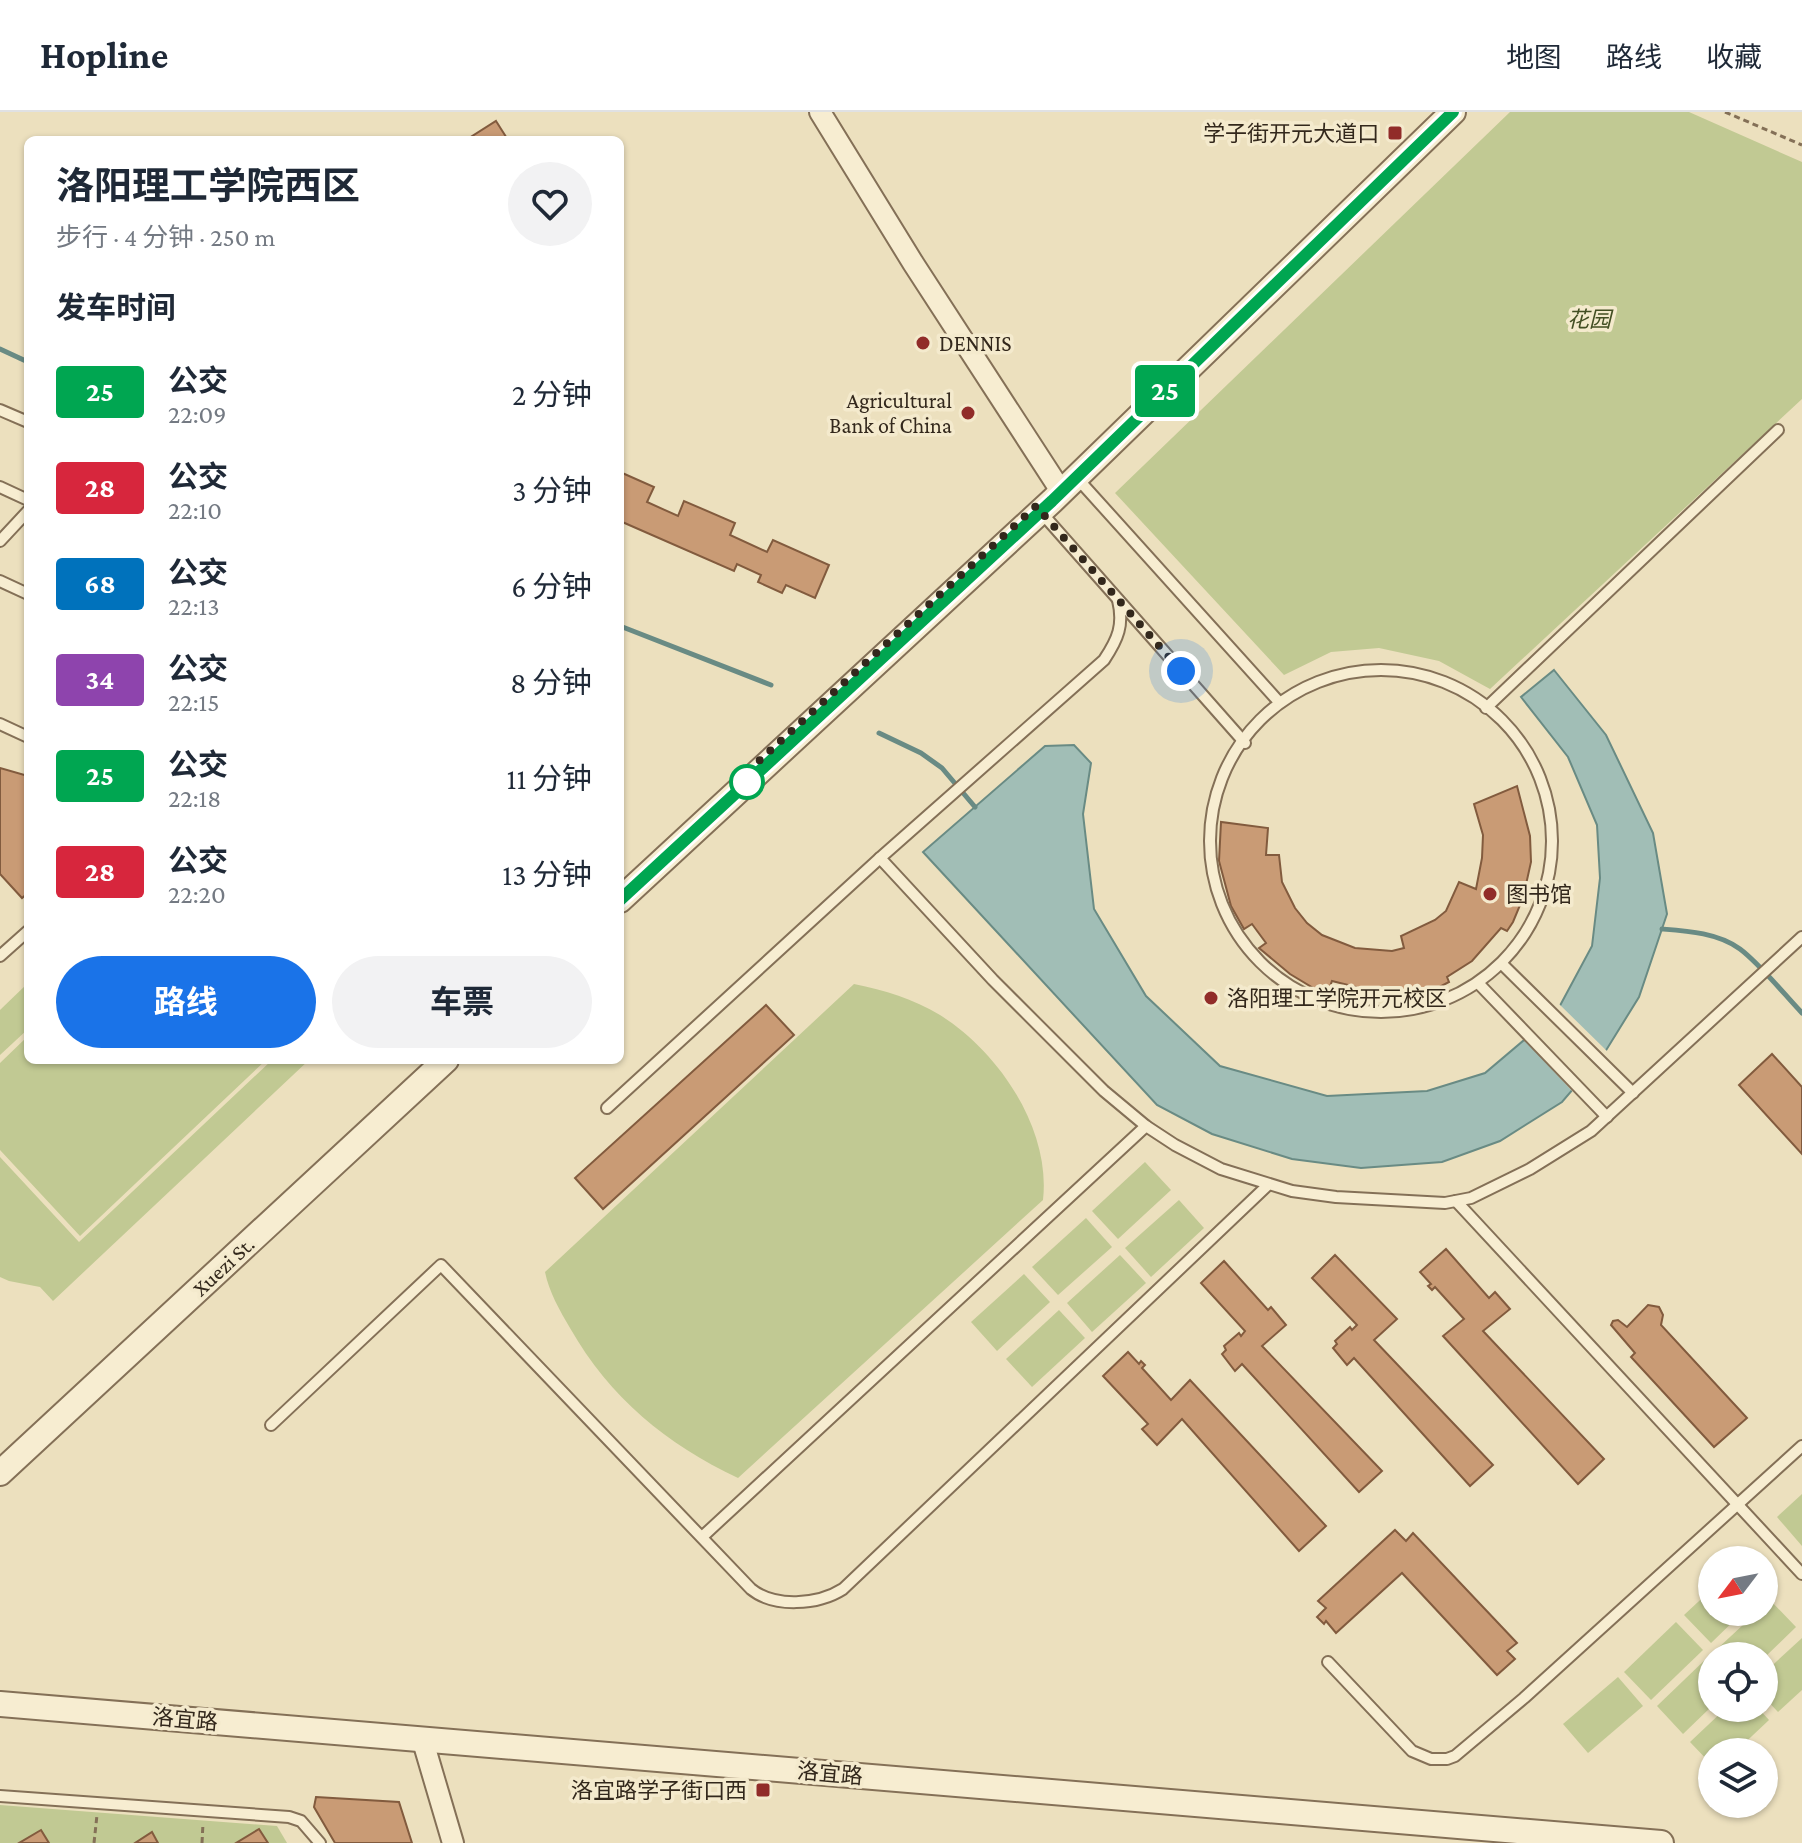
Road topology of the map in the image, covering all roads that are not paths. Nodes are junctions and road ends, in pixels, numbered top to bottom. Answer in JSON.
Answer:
{"nodes":[{"id":1,"x":820,"y":112,"type":"edge"},
{"id":2,"x":1444,"y":112,"type":"edge"},
{"id":3,"x":1453,"y":112,"type":"edge"},
{"id":4,"x":0,"y":410,"type":"edge"},
{"id":5,"x":24,"y":420,"type":"edge"},
{"id":6,"x":1778,"y":430,"type":"dead end"},
{"id":7,"x":1066,"y":482,"type":"junction"},
{"id":8,"x":0,"y":487,"type":"edge"},
{"id":9,"x":24,"y":498,"type":"edge"},
{"id":10,"x":1038,"y":509,"type":"junction"},
{"id":11,"x":24,"y":515,"type":"edge"},
{"id":12,"x":0,"y":541,"type":"edge"},
{"id":13,"x":0,"y":581,"type":"edge"},
{"id":14,"x":24,"y":592,"type":"edge"},
{"id":15,"x":1118,"y":600,"type":"junction"},
{"id":16,"x":1279,"y":702,"type":"junction"},
{"id":17,"x":1486,"y":708,"type":"junction"},
{"id":18,"x":0,"y":724,"type":"edge"},
{"id":19,"x":24,"y":735,"type":"edge"},
{"id":20,"x":1245,"y":743,"type":"junction"},
{"id":21,"x":880,"y":858,"type":"junction"},
{"id":22,"x":624,"y":884,"type":"edge"},
{"id":23,"x":624,"y":896,"type":"edge"},
{"id":24,"x":24,"y":935,"type":"edge"},
{"id":25,"x":1802,"y":937,"type":"edge"},
{"id":26,"x":0,"y":956,"type":"edge"},
{"id":27,"x":1503,"y":965,"type":"junction"},
{"id":28,"x":1480,"y":985,"type":"junction"},
{"id":29,"x":430,"y":1064,"type":"edge"},
{"id":30,"x":442,"y":1064,"type":"edge"},
{"id":31,"x":1633,"y":1093,"type":"junction"},
{"id":32,"x":607,"y":1108,"type":"dead end"},
{"id":33,"x":1607,"y":1117,"type":"junction"},
{"id":34,"x":1146,"y":1126,"type":"junction"},
{"id":35,"x":1268,"y":1185,"type":"junction"},
{"id":36,"x":1456,"y":1201,"type":"junction"},
{"id":37,"x":271,"y":1425,"type":"dead end"},
{"id":38,"x":1802,"y":1446,"type":"edge"},
{"id":39,"x":0,"y":1463,"type":"edge"},
{"id":40,"x":0,"y":1473,"type":"edge"},
{"id":41,"x":1738,"y":1504,"type":"junction"},
{"id":42,"x":702,"y":1537,"type":"junction"},
{"id":43,"x":1802,"y":1574,"type":"edge"},
{"id":44,"x":1328,"y":1662,"type":"dead end"},
{"id":45,"x":0,"y":1704,"type":"edge"},
{"id":46,"x":0,"y":1717,"type":"edge"},
{"id":47,"x":424,"y":1745,"type":"junction"},
{"id":48,"x":0,"y":1796,"type":"edge"},
{"id":49,"x":320,"y":1843,"type":"edge"},
{"id":50,"x":453,"y":1843,"type":"edge"},
{"id":51,"x":1510,"y":1843,"type":"edge"},
{"id":52,"x":1661,"y":1843,"type":"edge"}],
"edges":[{"from":1,"to":7,"type":"street"},
{"from":2,"to":7,"type":"street"},
{"from":3,"to":7,"type":"street"},
{"from":4,"to":5,"type":"lane"},
{"from":6,"to":17,"type":"lane"},
{"from":7,"to":10,"type":"street"},
{"from":7,"to":16,"type":"lane"},
{"from":8,"to":9,"type":"lane"},
{"from":10,"to":15,"type":"lane"},
{"from":10,"to":22,"type":"street"},
{"from":10,"to":23,"type":"street"},
{"from":11,"to":12,"type":"lane"},
{"from":13,"to":14,"type":"lane"},
{"from":15,"to":20,"type":"lane"},
{"from":15,"to":21,"type":"lane"},
{"from":16,"to":17,"type":"lane"},
{"from":16,"to":20,"type":"lane"},
{"from":17,"to":27,"type":"lane"},
{"from":18,"to":19,"type":"lane"},
{"from":20,"to":28,"type":"lane"},
{"from":21,"to":32,"type":"lane"},
{"from":21,"to":34,"type":"lane"},
{"from":24,"to":26,"type":"lane"},
{"from":25,"to":31,"type":"lane"},
{"from":27,"to":28,"type":"lane"},
{"from":27,"to":31,"type":"lane"},
{"from":28,"to":33,"type":"lane"},
{"from":29,"to":39,"type":"street","name":"Xuezi St."},
{"from":30,"to":40,"type":"street","name":"Xuezi St."},
{"from":31,"to":33,"type":"lane"},
{"from":33,"to":36,"type":"lane"},
{"from":34,"to":35,"type":"lane"},
{"from":34,"to":42,"type":"lane"},
{"from":35,"to":36,"type":"lane"},
{"from":35,"to":42,"type":"lane"},
{"from":36,"to":41,"type":"lane"},
{"from":37,"to":42,"type":"lane"},
{"from":38,"to":41,"type":"lane"},
{"from":41,"to":43,"type":"lane"},
{"from":41,"to":44,"type":"lane"},
{"from":45,"to":47,"type":"street","name":"洛宜路"},
{"from":46,"to":47,"type":"street","name":"洛宜路"},
{"from":47,"to":50,"type":"street"},
{"from":47,"to":51,"type":"street","name":"洛宜路"},
{"from":47,"to":52,"type":"street","name":"洛宜路"},
{"from":48,"to":49,"type":"lane"}]}
